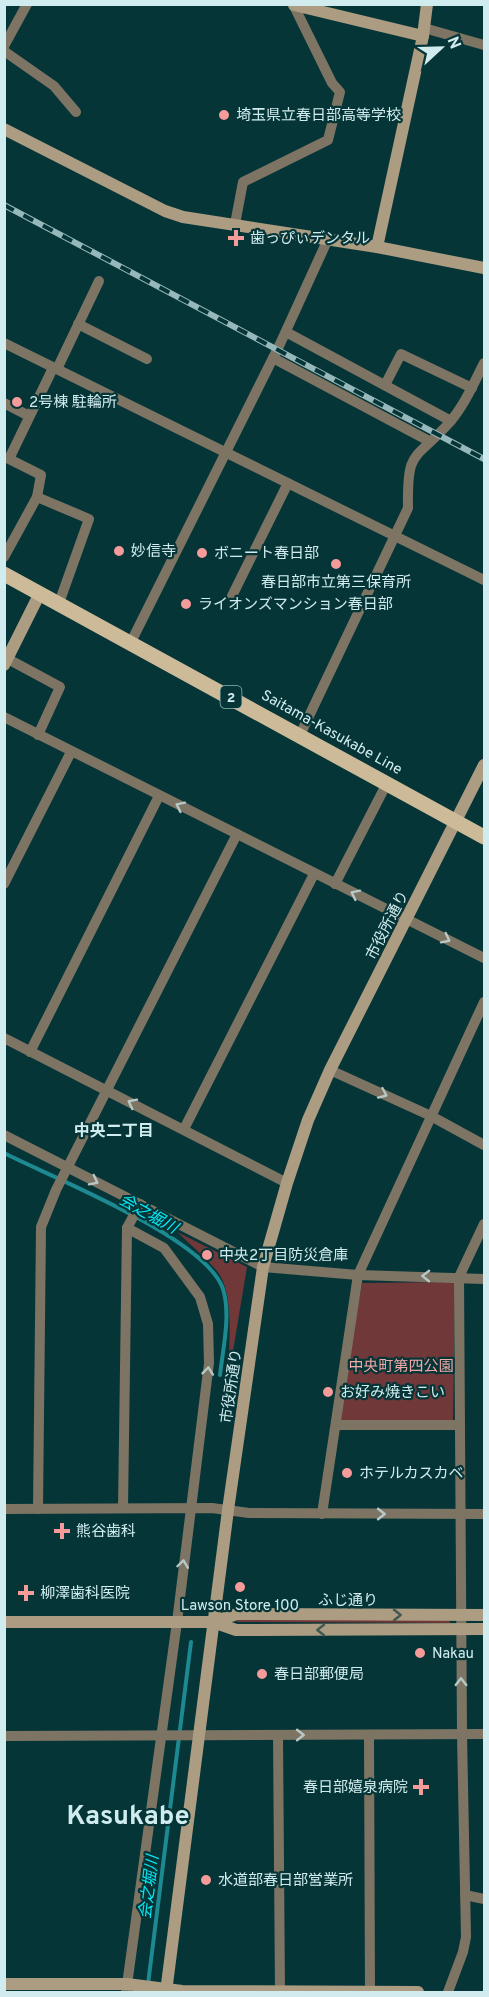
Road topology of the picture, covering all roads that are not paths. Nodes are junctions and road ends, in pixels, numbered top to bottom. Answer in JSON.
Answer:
{"nodes":[{"id":1,"x":27,"y":4,"type":"edge"},
{"id":2,"x":427,"y":4,"type":"edge"},
{"id":3,"x":293,"y":5,"type":"edge"},
{"id":4,"x":424,"y":32,"type":"junction"},
{"id":5,"x":4,"y":45,"type":"edge"},
{"id":6,"x":484,"y":45,"type":"edge"},
{"id":7,"x":4,"y":51,"type":"edge"},
{"id":8,"x":75,"y":112,"type":"dead end"},
{"id":9,"x":4,"y":129,"type":"edge"},
{"id":10,"x":236,"y":224,"type":"junction"},
{"id":11,"x":328,"y":239,"type":"junction"},
{"id":12,"x":377,"y":247,"type":"junction"},
{"id":13,"x":484,"y":268,"type":"edge"},
{"id":14,"x":99,"y":281,"type":"dead end"},
{"id":15,"x":78,"y":324,"type":"junction"},
{"id":16,"x":286,"y":332,"type":"junction"},
{"id":17,"x":4,"y":343,"type":"edge"},
{"id":18,"x":273,"y":358,"type":"junction"},
{"id":19,"x":147,"y":359,"type":"dead end"},
{"id":20,"x":484,"y":363,"type":"edge"},
{"id":21,"x":55,"y":368,"type":"junction"},
{"id":22,"x":385,"y":385,"type":"junction"},
{"id":23,"x":472,"y":388,"type":"junction"},
{"id":24,"x":4,"y":404,"type":"edge"},
{"id":25,"x":29,"y":416,"type":"junction"},
{"id":26,"x":451,"y":421,"type":"junction"},
{"id":27,"x":429,"y":441,"type":"junction"},
{"id":28,"x":225,"y":453,"type":"junction"},
{"id":29,"x":288,"y":483,"type":"junction"},
{"id":30,"x":38,"y":497,"type":"junction"},
{"id":31,"x":396,"y":535,"type":"junction"},
{"id":32,"x":4,"y":557,"type":"edge"},
{"id":33,"x":4,"y":574,"type":"edge"},
{"id":34,"x":484,"y":580,"type":"edge"},
{"id":35,"x":40,"y":593,"type":"junction"},
{"id":36,"x":232,"y":596,"type":"dead end"},
{"id":37,"x":59,"y":603,"type":"junction"},
{"id":38,"x":131,"y":642,"type":"junction"},
{"id":39,"x":6,"y":662,"type":"edge"},
{"id":40,"x":4,"y":717,"type":"edge"},
{"id":41,"x":38,"y":735,"type":"junction"},
{"id":42,"x":300,"y":735,"type":"junction"},
{"id":43,"x":71,"y":752,"type":"junction"},
{"id":44,"x":484,"y":765,"type":"edge"},
{"id":45,"x":387,"y":783,"type":"junction"},
{"id":46,"x":159,"y":796,"type":"junction"},
{"id":47,"x":456,"y":822,"type":"junction"},
{"id":48,"x":237,"y":834,"type":"junction"},
{"id":49,"x":484,"y":837,"type":"edge"},
{"id":50,"x":314,"y":874,"type":"junction"},
{"id":51,"x":4,"y":884,"type":"edge"},
{"id":52,"x":335,"y":884,"type":"junction"},
{"id":53,"x":407,"y":920,"type":"junction"},
{"id":54,"x":484,"y":958,"type":"edge"},
{"id":55,"x":484,"y":1002,"type":"edge"},
{"id":56,"x":4,"y":1038,"type":"edge"},
{"id":57,"x":30,"y":1052,"type":"junction"},
{"id":58,"x":330,"y":1070,"type":"junction"},
{"id":59,"x":107,"y":1090,"type":"junction"},
{"id":60,"x":431,"y":1116,"type":"junction"},
{"id":61,"x":184,"y":1129,"type":"junction"},
{"id":62,"x":4,"y":1135,"type":"edge"},
{"id":63,"x":484,"y":1145,"type":"edge"},
{"id":64,"x":67,"y":1170,"type":"junction"},
{"id":65,"x":286,"y":1183,"type":"junction"},
{"id":66,"x":139,"y":1206,"type":"junction"},
{"id":67,"x":484,"y":1224,"type":"edge"},
{"id":68,"x":129,"y":1225,"type":"junction"},
{"id":69,"x":263,"y":1267,"type":"junction"},
{"id":70,"x":358,"y":1275,"type":"junction"},
{"id":71,"x":459,"y":1277,"type":"junction"},
{"id":72,"x":484,"y":1279,"type":"edge"},
{"id":73,"x":336,"y":1425,"type":"junction"},
{"id":74,"x":460,"y":1425,"type":"junction"},
{"id":75,"x":123,"y":1508,"type":"junction"},
{"id":76,"x":4,"y":1509,"type":"edge"},
{"id":77,"x":38,"y":1509,"type":"junction"},
{"id":78,"x":194,"y":1509,"type":"junction"},
{"id":79,"x":228,"y":1510,"type":"junction"},
{"id":80,"x":322,"y":1514,"type":"junction"},
{"id":81,"x":460,"y":1514,"type":"junction"},
{"id":82,"x":484,"y":1514,"type":"edge"},
{"id":83,"x":461,"y":1615,"type":"junction"},
{"id":84,"x":484,"y":1615,"type":"edge"},
{"id":85,"x":4,"y":1622,"type":"edge"},
{"id":86,"x":180,"y":1622,"type":"junction"},
{"id":87,"x":209,"y":1622,"type":"junction"},
{"id":88,"x":461,"y":1629,"type":"junction"},
{"id":89,"x":484,"y":1629,"type":"edge"},
{"id":90,"x":462,"y":1734,"type":"junction"},
{"id":91,"x":484,"y":1734,"type":"edge"},
{"id":92,"x":278,"y":1735,"type":"junction"},
{"id":93,"x":4,"y":1736,"type":"edge"},
{"id":94,"x":164,"y":1736,"type":"junction"},
{"id":95,"x":195,"y":1736,"type":"junction"},
{"id":96,"x":369,"y":1736,"type":"junction"},
{"id":97,"x":465,"y":1895,"type":"junction"},
{"id":98,"x":484,"y":1899,"type":"edge"},
{"id":99,"x":4,"y":1984,"type":"edge"},
{"id":100,"x":130,"y":1987,"type":"edge"},
{"id":101,"x":55,"y":1988,"type":"edge"},
{"id":102,"x":163,"y":1990,"type":"edge"},
{"id":103,"x":280,"y":1992,"type":"edge"},
{"id":104,"x":370,"y":1992,"type":"edge"},
{"id":105,"x":418,"y":1992,"type":"edge"},
{"id":106,"x":448,"y":1992,"type":"edge"}],
"edges":[{"from":1,"to":5,"type":"street"},
{"from":2,"to":4,"type":"street"},
{"from":3,"to":4,"type":"street"},
{"from":3,"to":10,"type":"street"},
{"from":4,"to":6,"type":"street"},
{"from":4,"to":12,"type":"street"},
{"from":7,"to":8,"type":"street"},
{"from":9,"to":10,"type":"street"},
{"from":10,"to":11,"type":"street"},
{"from":11,"to":12,"type":"street"},
{"from":11,"to":16,"type":"street"},
{"from":12,"to":13,"type":"street"},
{"from":14,"to":15,"type":"street"},
{"from":15,"to":19,"type":"street"},
{"from":15,"to":21,"type":"street"},
{"from":16,"to":18,"type":"street"},
{"from":16,"to":22,"type":"street"},
{"from":17,"to":21,"type":"street"},
{"from":18,"to":27,"type":"street"},
{"from":18,"to":28,"type":"street"},
{"from":20,"to":23,"type":"street"},
{"from":21,"to":25,"type":"street"},
{"from":21,"to":28,"type":"street"},
{"from":22,"to":23,"type":"street"},
{"from":22,"to":26,"type":"street"},
{"from":23,"to":26,"type":"street"},
{"from":24,"to":25,"type":"street"},
{"from":25,"to":30,"type":"street"},
{"from":26,"to":27,"type":"street"},
{"from":27,"to":31,"type":"street"},
{"from":28,"to":29,"type":"street"},
{"from":28,"to":38,"type":"street"},
{"from":29,"to":31,"type":"street"},
{"from":29,"to":36,"type":"street"},
{"from":30,"to":32,"type":"street"},
{"from":30,"to":37,"type":"street"},
{"from":31,"to":34,"type":"street"},
{"from":31,"to":42,"type":"street"},
{"from":33,"to":35,"type":"main road","name":"Saitama-Kasukabe Line","number":"2"},
{"from":35,"to":37,"type":"main road","name":"Saitama-Kasukabe Line","number":"2"},
{"from":35,"to":39,"type":"street"},
{"from":37,"to":38,"type":"main road","name":"Saitama-Kasukabe Line","number":"2"},
{"from":38,"to":42,"type":"main road","name":"Saitama-Kasukabe Line","number":"2"},
{"from":39,"to":41,"type":"street"},
{"from":40,"to":41,"type":"street"},
{"from":41,"to":43,"type":"street"},
{"from":42,"to":45,"type":"main road","name":"Saitama-Kasukabe Line","number":"2"},
{"from":43,"to":46,"type":"street"},
{"from":43,"to":51,"type":"street"},
{"from":44,"to":47,"type":"street","name":"市役所通り"},
{"from":45,"to":47,"type":"main road","name":"Saitama-Kasukabe Line","number":"2"},
{"from":45,"to":52,"type":"street"},
{"from":48,"to":46,"type":"street","one_way":true},
{"from":46,"to":57,"type":"street"},
{"from":47,"to":49,"type":"main road","name":"Saitama-Kasukabe Line","number":"2"},
{"from":47,"to":53,"type":"street","name":"市役所通り"},
{"from":48,"to":50,"type":"street"},
{"from":48,"to":59,"type":"street"},
{"from":50,"to":52,"type":"street"},
{"from":50,"to":61,"type":"street"},
{"from":53,"to":52,"type":"street","one_way":true},
{"from":53,"to":54,"type":"street","one_way":true},
{"from":53,"to":58,"type":"street","name":"市役所通り"},
{"from":55,"to":60,"type":"street"},
{"from":56,"to":57,"type":"street"},
{"from":57,"to":59,"type":"street"},
{"from":58,"to":60,"type":"street","one_way":true},
{"from":58,"to":65,"type":"street","name":"市役所通り"},
{"from":61,"to":59,"type":"street","one_way":true},
{"from":59,"to":64,"type":"street"},
{"from":60,"to":63,"type":"street"},
{"from":60,"to":70,"type":"street"},
{"from":61,"to":65,"type":"street"},
{"from":62,"to":64,"type":"street"},
{"from":64,"to":66,"type":"street","one_way":true},
{"from":64,"to":77,"type":"street"},
{"from":65,"to":69,"type":"street","name":"市役所通り"},
{"from":66,"to":68,"type":"street"},
{"from":66,"to":69,"type":"street"},
{"from":67,"to":71,"type":"street"},
{"from":68,"to":75,"type":"street"},
{"from":78,"to":68,"type":"street","one_way":true},
{"from":69,"to":70,"type":"street"},
{"from":69,"to":79,"type":"street","name":"市役所通り"},
{"from":71,"to":70,"type":"street","one_way":true},
{"from":70,"to":73,"type":"street"},
{"from":71,"to":72,"type":"street"},
{"from":71,"to":74,"type":"street"},
{"from":73,"to":74,"type":"street"},
{"from":73,"to":80,"type":"street"},
{"from":74,"to":81,"type":"street"},
{"from":75,"to":77,"type":"street"},
{"from":75,"to":78,"type":"street"},
{"from":76,"to":77,"type":"street"},
{"from":78,"to":79,"type":"street"},
{"from":86,"to":78,"type":"street","one_way":true},
{"from":79,"to":80,"type":"street"},
{"from":79,"to":87,"type":"street","name":"市役所通り"},
{"from":80,"to":81,"type":"street","one_way":true},
{"from":81,"to":82,"type":"street"},
{"from":81,"to":83,"type":"street"},
{"from":83,"to":84,"type":"street","name":"ふじ通り"},
{"from":87,"to":83,"type":"street","name":"ふじ通り","one_way":true},
{"from":83,"to":88,"type":"street"},
{"from":85,"to":86,"type":"street","name":"ふじ通り"},
{"from":86,"to":87,"type":"street","name":"ふじ通り"},
{"from":86,"to":94,"type":"street"},
{"from":88,"to":87,"type":"street","name":"ふじ通り","one_way":true},
{"from":87,"to":95,"type":"street","name":"市役所通り"},
{"from":88,"to":89,"type":"street","name":"ふじ通り"},
{"from":90,"to":88,"type":"street","one_way":true},
{"from":90,"to":91,"type":"street"},
{"from":90,"to":96,"type":"street"},
{"from":90,"to":97,"type":"street"},
{"from":92,"to":95,"type":"street"},
{"from":92,"to":96,"type":"street","one_way":true},
{"from":92,"to":103,"type":"street"},
{"from":93,"to":94,"type":"street"},
{"from":94,"to":95,"type":"street"},
{"from":94,"to":100,"type":"street"},
{"from":95,"to":102,"type":"street","name":"市役所通り"},
{"from":96,"to":104,"type":"street"},
{"from":97,"to":98,"type":"street"},
{"from":97,"to":106,"type":"street"},
{"from":99,"to":101,"type":"street"},
{"from":100,"to":101,"type":"street"},
{"from":100,"to":102,"type":"street"},
{"from":102,"to":103,"type":"street"},
{"from":103,"to":104,"type":"street"},
{"from":104,"to":105,"type":"street"}]}
